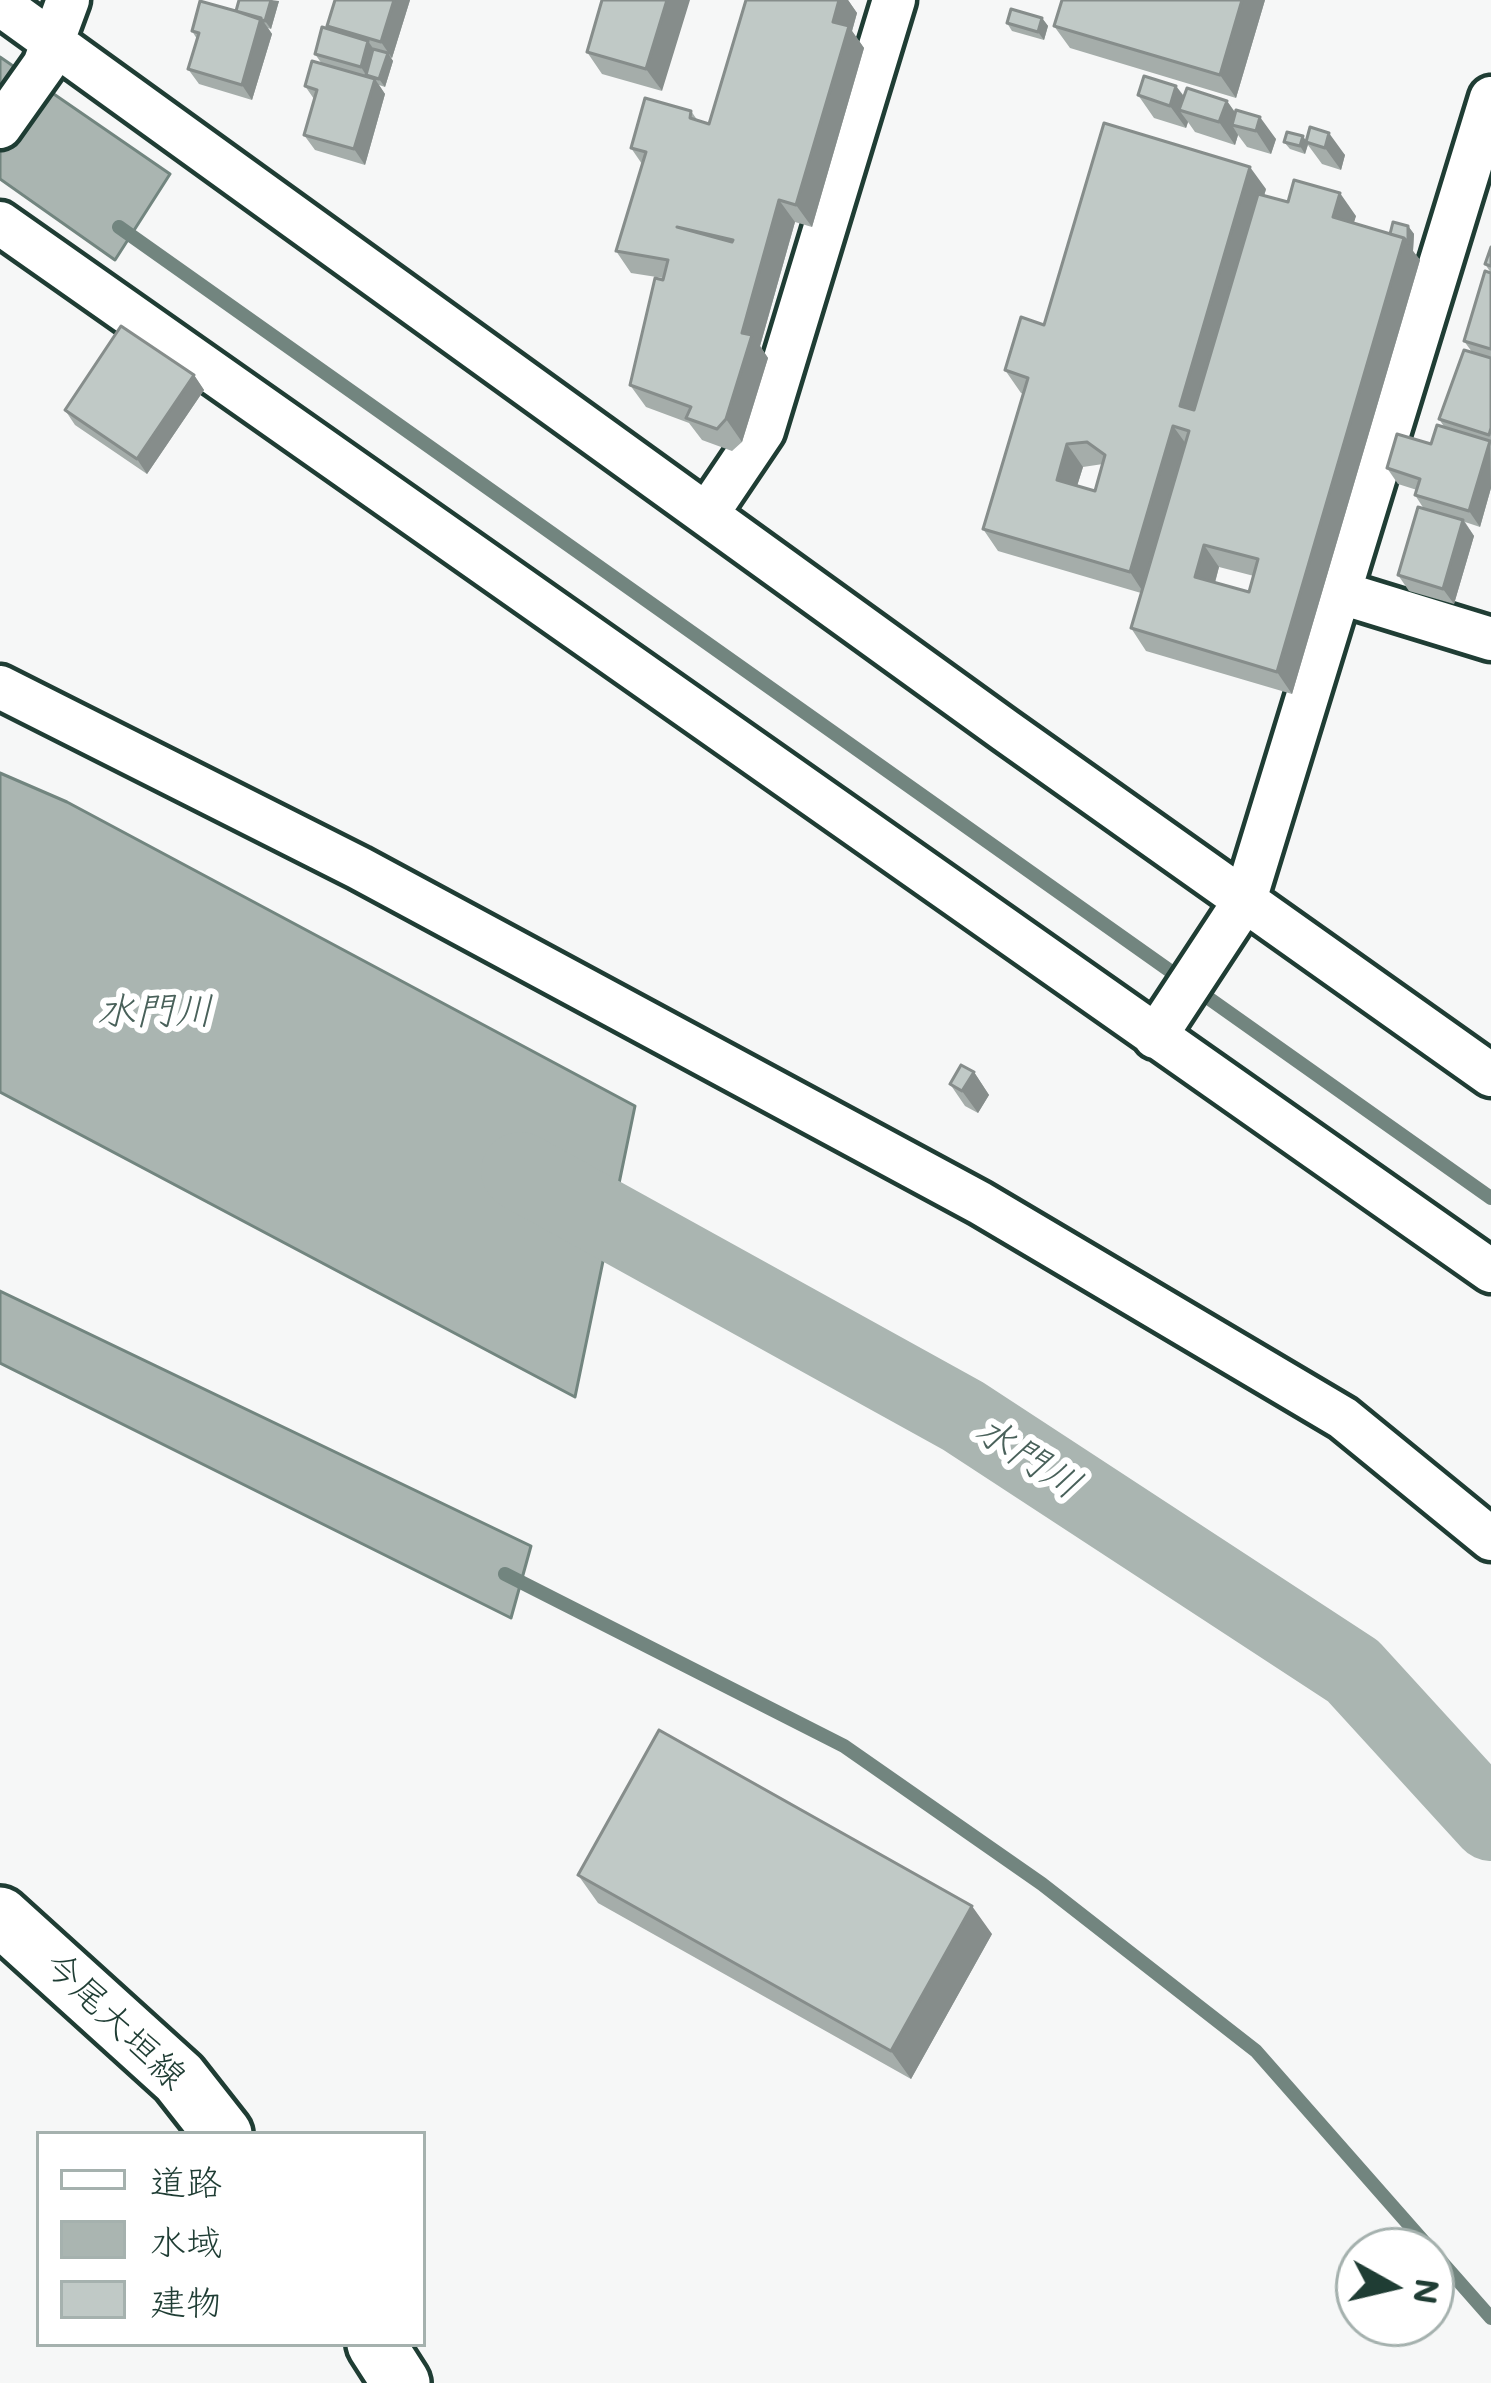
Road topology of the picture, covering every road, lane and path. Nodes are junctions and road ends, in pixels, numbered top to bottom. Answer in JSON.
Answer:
{"nodes":[{"id":1,"x":68,"y":0,"type":"edge"},
{"id":2,"x":894,"y":0,"type":"edge"},
{"id":3,"x":0,"y":4,"type":"edge"},
{"id":4,"x":50,"y":54,"type":"junction"},
{"id":5,"x":1491,"y":98,"type":"edge"},
{"id":6,"x":0,"y":128,"type":"edge"},
{"id":7,"x":0,"y":223,"type":"edge"},
{"id":8,"x":707,"y":514,"type":"junction"},
{"id":9,"x":1337,"y":592,"type":"junction"},
{"id":10,"x":1491,"y":639,"type":"edge"},
{"id":11,"x":0,"y":687,"type":"edge"},
{"id":12,"x":1238,"y":913,"type":"junction"},
{"id":13,"x":1161,"y":1028,"type":"junction"},
{"id":14,"x":1491,"y":1075,"type":"edge"},
{"id":15,"x":1491,"y":1271,"type":"edge"},
{"id":16,"x":1491,"y":1539,"type":"edge"},
{"id":17,"x":0,"y":1916,"type":"edge"},
{"id":18,"x":221,"y":2131,"type":"edge"},
{"id":19,"x":378,"y":2347,"type":"edge"},
{"id":20,"x":401,"y":2383,"type":"edge"}],
"edges":[{"from":1,"to":4,"type":"street"},
{"from":2,"to":8,"type":"street"},
{"from":3,"to":4,"type":"street"},
{"from":4,"to":6,"type":"street"},
{"from":4,"to":8,"type":"street"},
{"from":5,"to":9,"type":"street"},
{"from":7,"to":13,"type":"street"},
{"from":8,"to":12,"type":"street"},
{"from":9,"to":10,"type":"street"},
{"from":9,"to":12,"type":"street"},
{"from":11,"to":16,"type":"street"},
{"from":12,"to":13,"type":"street"},
{"from":12,"to":14,"type":"street"},
{"from":13,"to":15,"type":"street"},
{"from":17,"to":18,"type":"main road","name":"今尾大垣線"},
{"from":19,"to":20,"type":"main road"}]}
